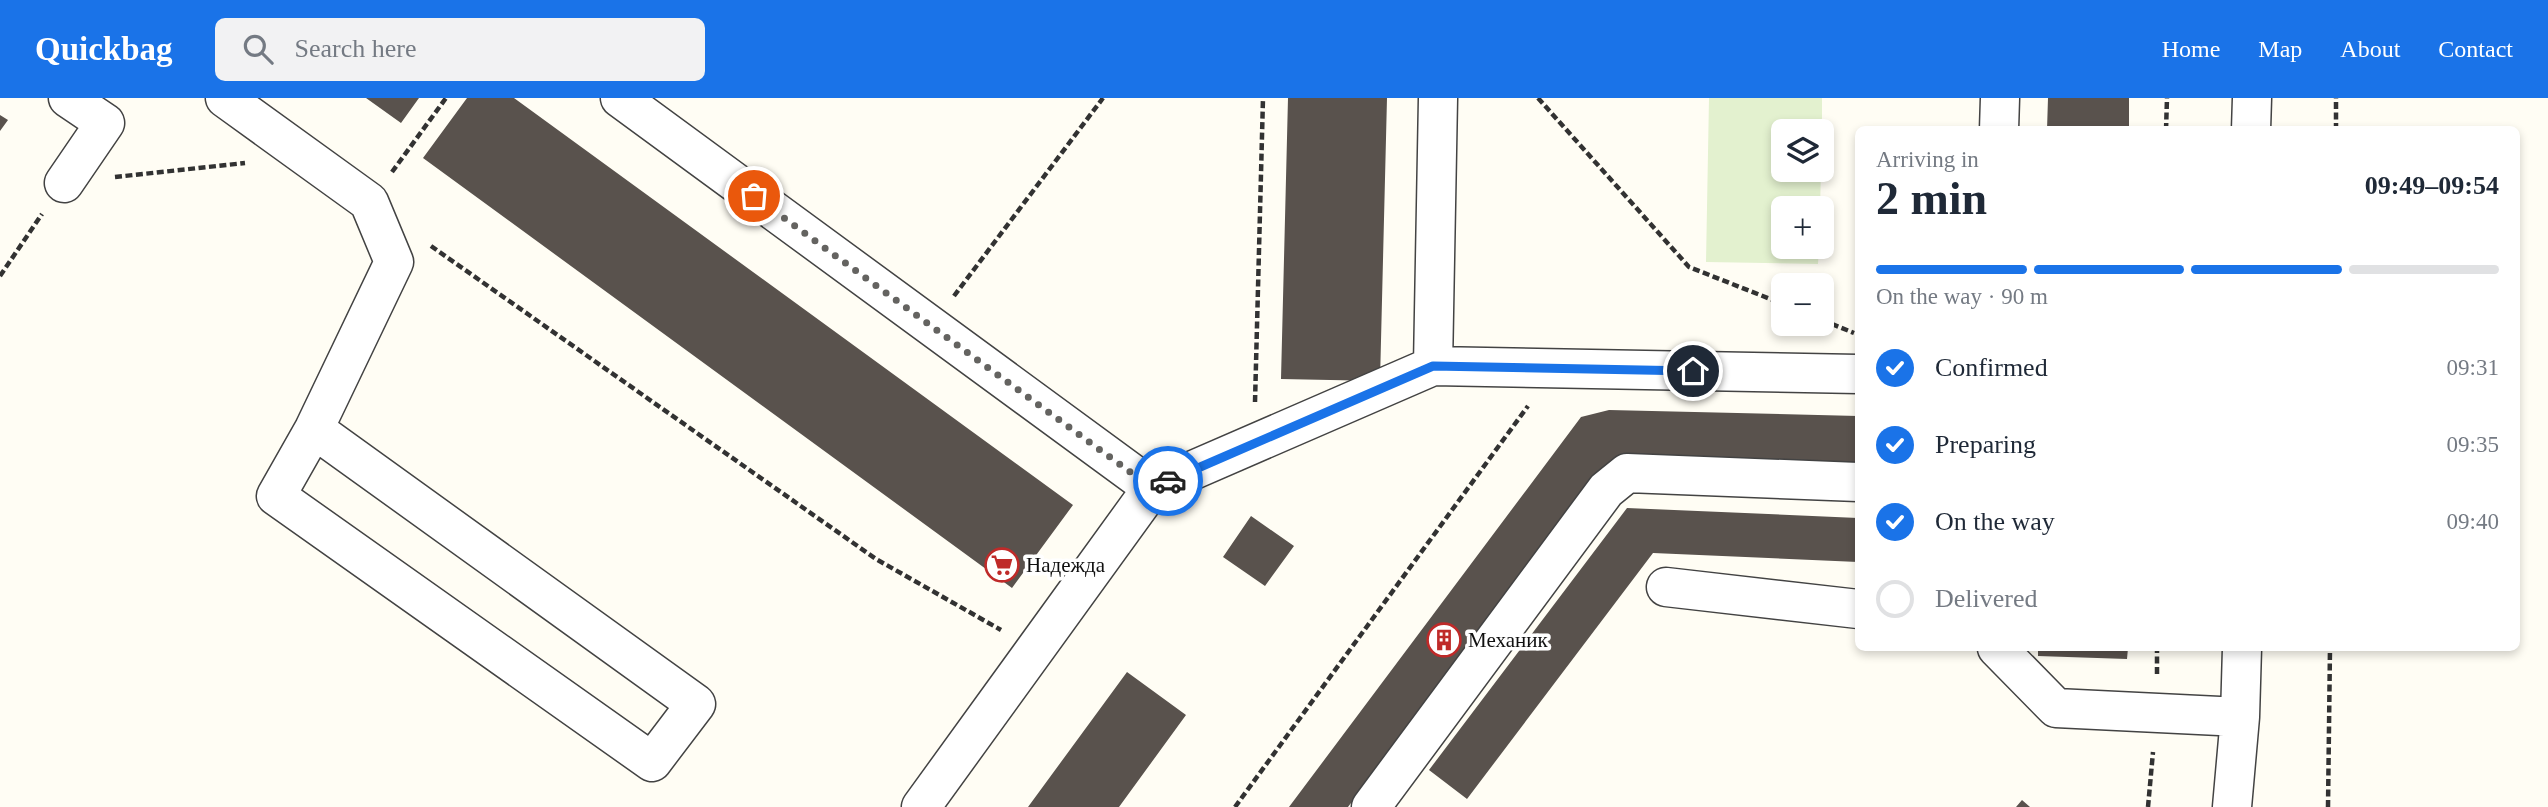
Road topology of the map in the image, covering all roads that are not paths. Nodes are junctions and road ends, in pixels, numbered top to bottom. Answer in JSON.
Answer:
{"nodes":[{"id":1,"x":68,"y":98,"type":"edge"},
{"id":2,"x":225,"y":98,"type":"edge"},
{"id":3,"x":620,"y":98,"type":"edge"},
{"id":4,"x":1438,"y":98,"type":"edge"},
{"id":5,"x":2000,"y":98,"type":"edge"},
{"id":6,"x":2252,"y":98,"type":"edge"},
{"id":7,"x":1999,"y":126,"type":"edge"},
{"id":8,"x":2251,"y":126,"type":"edge"},
{"id":9,"x":64,"y":183,"type":"road end"},
{"id":10,"x":1433,"y":366,"type":"junction"},
{"id":11,"x":1855,"y":374,"type":"edge"},
{"id":12,"x":314,"y":429,"type":"junction"},
{"id":13,"x":1855,"y":482,"type":"edge"},
{"id":14,"x":1152,"y":488,"type":"junction"},
{"id":15,"x":1666,"y":587,"type":"dead end"},
{"id":16,"x":1855,"y":609,"type":"edge"},
{"id":17,"x":2000,"y":651,"type":"edge"},
{"id":18,"x":2242,"y":651,"type":"edge"},
{"id":19,"x":2241,"y":717,"type":"junction"},
{"id":20,"x":921,"y":807,"type":"edge"},
{"id":21,"x":1371,"y":807,"type":"edge"},
{"id":22,"x":2232,"y":807,"type":"edge"}],
"edges":[{"from":1,"to":9,"type":"street"},
{"from":2,"to":12,"type":"street"},
{"from":3,"to":14,"type":"street"},
{"from":4,"to":10,"type":"street"},
{"from":5,"to":7,"type":"street"},
{"from":6,"to":8,"type":"street"},
{"from":10,"to":11,"type":"street"},
{"from":10,"to":14,"type":"street"},
{"from":12,"to":12,"type":"street"},
{"from":13,"to":21,"type":"street"},
{"from":14,"to":20,"type":"street"},
{"from":15,"to":16,"type":"street"},
{"from":17,"to":19,"type":"street"},
{"from":18,"to":19,"type":"street"},
{"from":19,"to":22,"type":"street"}]}
